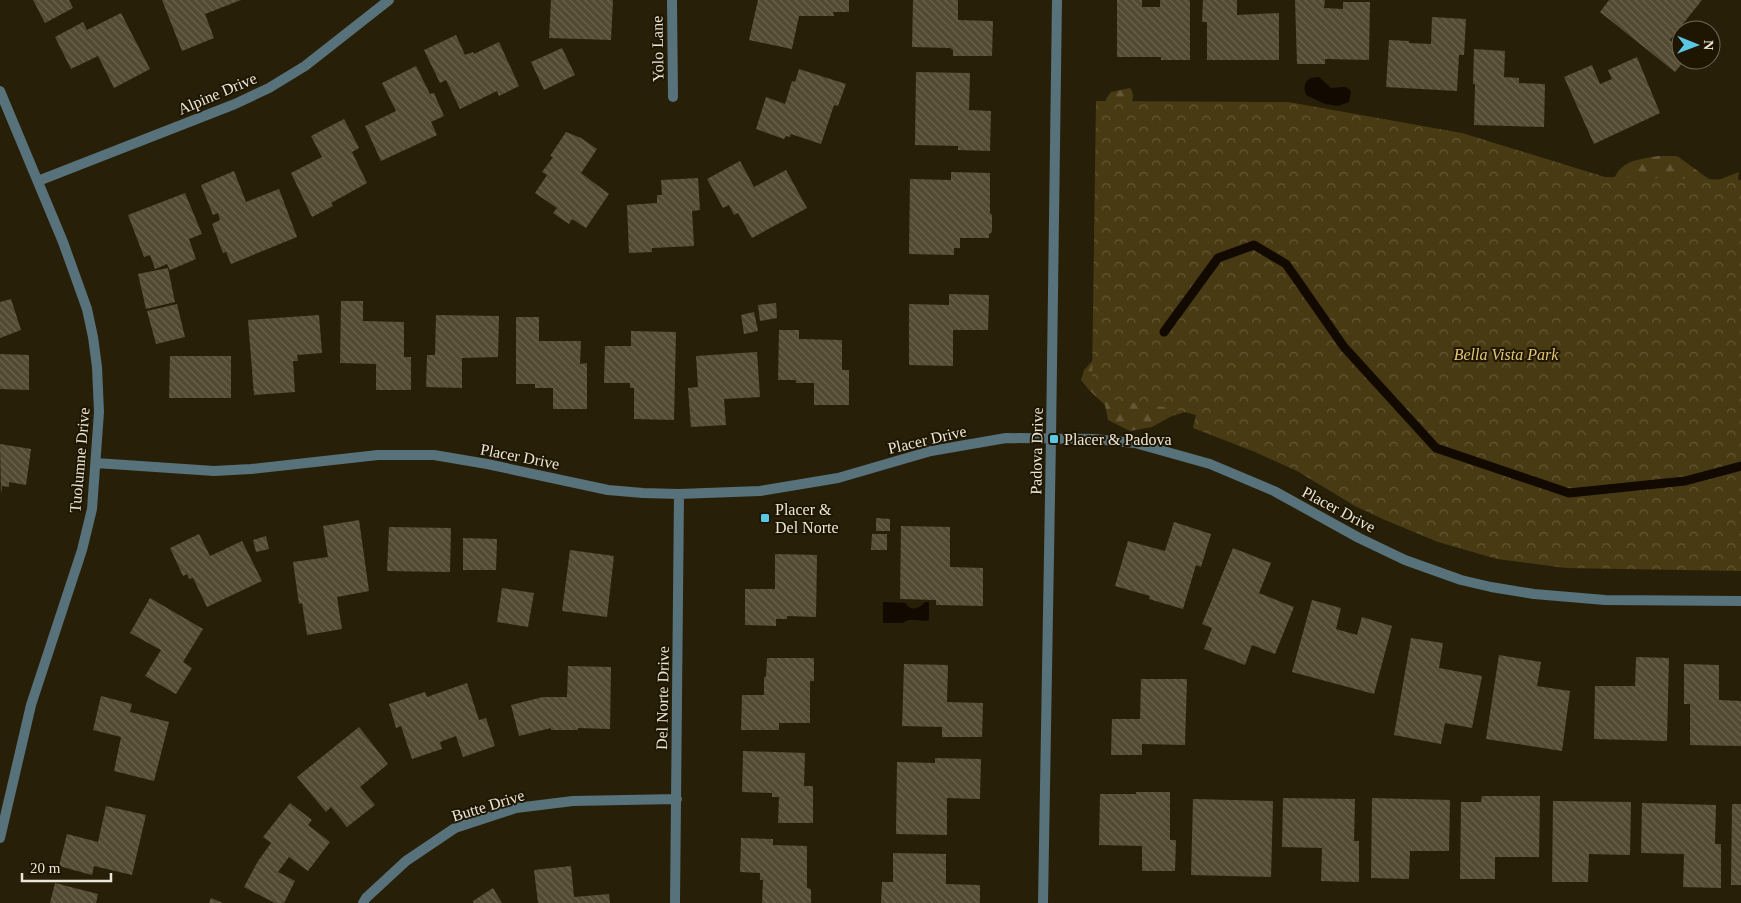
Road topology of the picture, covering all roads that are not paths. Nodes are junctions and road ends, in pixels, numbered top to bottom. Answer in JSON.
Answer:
{"nodes":[{"id":1,"x":389,"y":0,"type":"edge"},
{"id":2,"x":672,"y":0,"type":"edge"},
{"id":3,"x":1056,"y":0,"type":"edge"},
{"id":4,"x":0,"y":90,"type":"edge"},
{"id":5,"x":673,"y":97,"type":"dead end"},
{"id":6,"x":38,"y":181,"type":"junction"},
{"id":7,"x":1051,"y":438,"type":"junction"},
{"id":8,"x":96,"y":463,"type":"junction"},
{"id":9,"x":679,"y":494,"type":"junction"},
{"id":10,"x":1741,"y":601,"type":"edge"},
{"id":11,"x":677,"y":799,"type":"junction"},
{"id":12,"x":0,"y":838,"type":"edge"},
{"id":13,"x":363,"y":903,"type":"edge"},
{"id":14,"x":675,"y":903,"type":"edge"},
{"id":15,"x":1043,"y":903,"type":"edge"}],
"edges":[{"from":1,"to":6,"type":"street","name":"Alpine Drive"},
{"from":2,"to":5,"type":"street","name":"Yolo Lane"},
{"from":3,"to":7,"type":"street","name":"Padova Drive"},
{"from":4,"to":6,"type":"street","name":"Tuolumne Drive"},
{"from":6,"to":8,"type":"street","name":"Tuolumne Drive"},
{"from":7,"to":9,"type":"street","name":"Placer Drive"},
{"from":7,"to":10,"type":"street","name":"Placer Drive"},
{"from":7,"to":15,"type":"street","name":"Padova Drive"},
{"from":8,"to":9,"type":"street","name":"Placer Drive"},
{"from":8,"to":12,"type":"street","name":"Tuolumne Drive"},
{"from":9,"to":11,"type":"street","name":"Del Norte Drive"},
{"from":11,"to":13,"type":"street","name":"Butte Drive"},
{"from":11,"to":14,"type":"street","name":"Del Norte Drive"}]}
